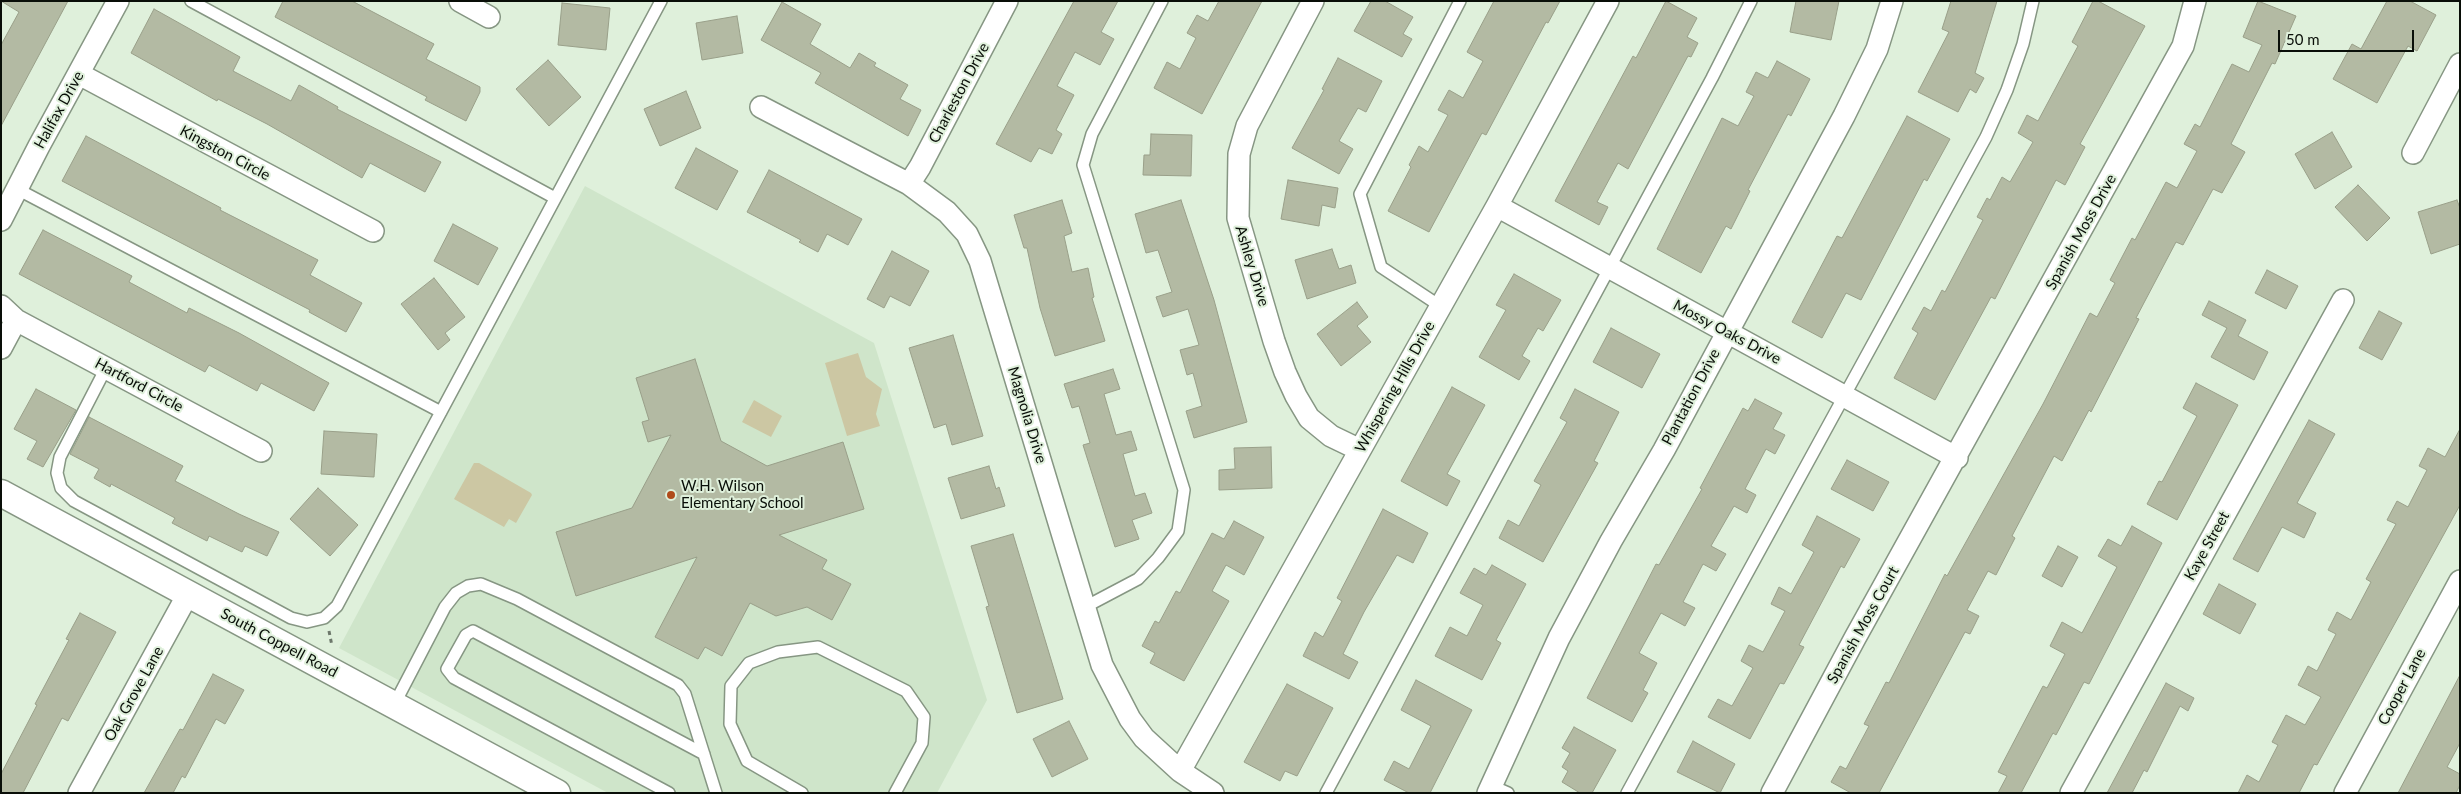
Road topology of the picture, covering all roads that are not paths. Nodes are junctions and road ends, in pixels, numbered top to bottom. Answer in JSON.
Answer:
{"nodes":[{"id":1,"x":118,"y":1,"type":"edge"},
{"id":2,"x":191,"y":1,"type":"edge"},
{"id":3,"x":460,"y":1,"type":"edge"},
{"id":4,"x":661,"y":1,"type":"edge"},
{"id":5,"x":1007,"y":1,"type":"edge"},
{"id":6,"x":1162,"y":1,"type":"edge"},
{"id":7,"x":1313,"y":1,"type":"edge"},
{"id":8,"x":1460,"y":1,"type":"edge"},
{"id":9,"x":1608,"y":1,"type":"edge"},
{"id":10,"x":1751,"y":1,"type":"edge"},
{"id":11,"x":1892,"y":1,"type":"edge"},
{"id":12,"x":2033,"y":1,"type":"edge"},
{"id":13,"x":2195,"y":1,"type":"edge"},
{"id":14,"x":489,"y":17,"type":"dead end"},
{"id":15,"x":2460,"y":64,"type":"edge"},
{"id":16,"x":79,"y":74,"type":"junction"},
{"id":17,"x":761,"y":108,"type":"dead end"},
{"id":18,"x":2413,"y":153,"type":"dead end"},
{"id":19,"x":909,"y":184,"type":"junction"},
{"id":20,"x":17,"y":188,"type":"junction"},
{"id":21,"x":555,"y":198,"type":"junction"},
{"id":22,"x":1496,"y":206,"type":"junction"},
{"id":23,"x":1,"y":220,"type":"edge"},
{"id":24,"x":373,"y":231,"type":"dead end"},
{"id":25,"x":1609,"y":269,"type":"junction"},
{"id":26,"x":2344,"y":300,"type":"dead end"},
{"id":27,"x":1440,"y":306,"type":"junction"},
{"id":28,"x":9,"y":313,"type":"edge"},
{"id":29,"x":1726,"y":331,"type":"junction"},
{"id":30,"x":1,"y":348,"type":"edge"},
{"id":31,"x":106,"y":368,"type":"junction"},
{"id":32,"x":1846,"y":396,"type":"junction"},
{"id":33,"x":441,"y":412,"type":"junction"},
{"id":34,"x":1360,"y":450,"type":"junction"},
{"id":35,"x":261,"y":451,"type":"dead end"},
{"id":36,"x":1957,"y":458,"type":"junction"},
{"id":37,"x":1,"y":493,"type":"edge"},
{"id":38,"x":2460,"y":581,"type":"edge"},
{"id":39,"x":188,"y":594,"type":"junction"},
{"id":40,"x":1085,"y":607,"type":"junction"},
{"id":41,"x":394,"y":705,"type":"junction"},
{"id":42,"x":704,"y":754,"type":"junction"},
{"id":43,"x":1180,"y":771,"type":"junction"},
{"id":44,"x":1496,"y":790,"type":"edge"},
{"id":45,"x":79,"y":793,"type":"edge"},
{"id":46,"x":557,"y":793,"type":"edge"},
{"id":47,"x":669,"y":793,"type":"edge"},
{"id":48,"x":716,"y":793,"type":"edge"},
{"id":49,"x":802,"y":793,"type":"edge"},
{"id":50,"x":895,"y":793,"type":"edge"},
{"id":51,"x":1213,"y":793,"type":"edge"},
{"id":52,"x":1326,"y":793,"type":"edge"},
{"id":53,"x":1627,"y":793,"type":"edge"},
{"id":54,"x":1772,"y":793,"type":"edge"},
{"id":55,"x":2071,"y":793,"type":"edge"},
{"id":56,"x":2345,"y":793,"type":"edge"}],
"edges":[{"from":1,"to":16,"type":"street","name":"Halifax Drive"},
{"from":2,"to":21,"type":"lane"},
{"from":3,"to":14,"type":"street"},
{"from":4,"to":21,"type":"lane"},
{"from":5,"to":19,"type":"street","name":"Charleston Drive"},
{"from":6,"to":40,"type":"lane"},
{"from":7,"to":34,"type":"street","name":"Ashley Drive"},
{"from":8,"to":27,"type":"lane"},
{"from":9,"to":22,"type":"street","name":"Whispering Hills Drive"},
{"from":10,"to":25,"type":"lane"},
{"from":11,"to":29,"type":"street","name":"Plantation Drive"},
{"from":12,"to":32,"type":"lane"},
{"from":13,"to":36,"type":"street","name":"Spanish Moss Drive"},
{"from":15,"to":18,"type":"street"},
{"from":16,"to":20,"type":"street","name":"Halifax Drive"},
{"from":16,"to":24,"type":"street","name":"Kingston Circle"},
{"from":17,"to":19,"type":"street","name":"Magnolia Drive"},
{"from":19,"to":40,"type":"street","name":"Magnolia Drive"},
{"from":20,"to":23,"type":"street","name":"Halifax Drive"},
{"from":20,"to":33,"type":"lane"},
{"from":21,"to":33,"type":"lane"},
{"from":22,"to":25,"type":"street","name":"Mossy Oaks Drive"},
{"from":22,"to":27,"type":"street","name":"Whispering Hills Drive"},
{"from":25,"to":29,"type":"street","name":"Mossy Oaks Drive"},
{"from":25,"to":52,"type":"lane"},
{"from":26,"to":55,"type":"street","name":"Kaye Street"},
{"from":27,"to":34,"type":"street","name":"Whispering Hills Drive"},
{"from":28,"to":30,"type":"street"},
{"from":28,"to":31,"type":"street","name":"Hartford Circle"},
{"from":29,"to":32,"type":"street","name":"Mossy Oaks Drive"},
{"from":29,"to":44,"type":"street","name":"Plantation Drive"},
{"from":31,"to":33,"type":"lane"},
{"from":31,"to":35,"type":"street","name":"Hartford Circle"},
{"from":32,"to":36,"type":"street","name":"Mossy Oaks Drive"},
{"from":32,"to":53,"type":"lane"},
{"from":34,"to":43,"type":"street","name":"Whispering Hills Drive"},
{"from":36,"to":54,"type":"street","name":"Spanish Moss Court"},
{"from":37,"to":39,"type":"street","name":"South Coppell Road"},
{"from":38,"to":56,"type":"street","name":"Cooper Lane"},
{"from":39,"to":41,"type":"street","name":"South Coppell Road"},
{"from":39,"to":45,"type":"street","name":"Oak Grove Lane"},
{"from":40,"to":43,"type":"street","name":"Magnolia Drive"},
{"from":41,"to":42,"type":"lane"},
{"from":41,"to":46,"type":"street","name":"South Coppell Road"},
{"from":42,"to":47,"type":"lane"},
{"from":42,"to":48,"type":"lane"},
{"from":43,"to":51,"type":"street","name":"Magnolia Drive"},
{"from":49,"to":50,"type":"lane"}]}
